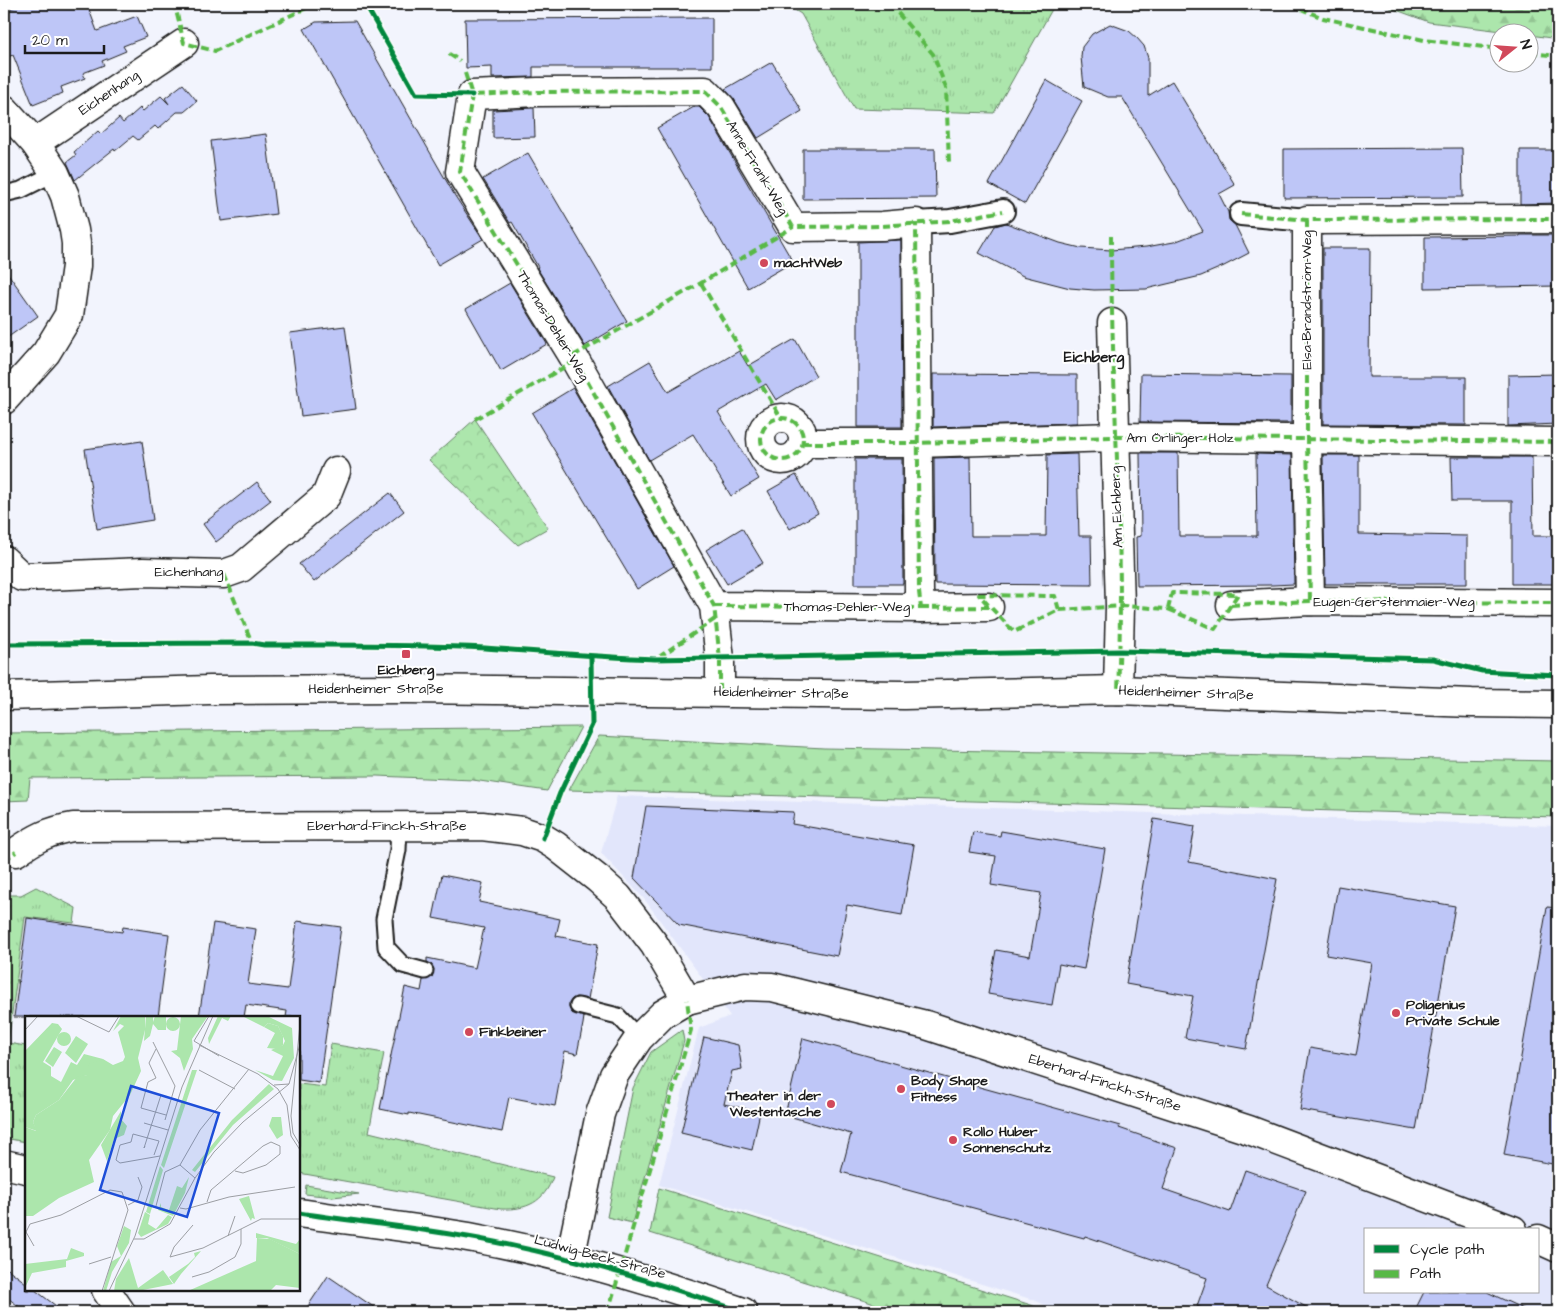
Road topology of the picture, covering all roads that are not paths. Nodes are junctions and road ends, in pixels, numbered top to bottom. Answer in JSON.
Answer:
{"nodes":[{"id":1,"x":184,"y":43,"type":"dead end"},
{"id":2,"x":538,"y":92,"type":"joint"},
{"id":3,"x":4,"y":109,"type":"edge"},
{"id":4,"x":35,"y":143,"type":"junction"},
{"id":5,"x":55,"y":173,"type":"junction"},
{"id":6,"x":4,"y":194,"type":"edge"},
{"id":7,"x":1003,"y":211,"type":"dead end"},
{"id":8,"x":1241,"y":214,"type":"dead end"},
{"id":9,"x":1558,"y":219,"type":"edge"},
{"id":10,"x":1307,"y":220,"type":"junction"},
{"id":11,"x":916,"y":223,"type":"junction"},
{"id":12,"x":1112,"y":323,"type":"dead end"},
{"id":13,"x":4,"y":400,"type":"edge"},
{"id":14,"x":1115,"y":438,"type":"junction"},
{"id":15,"x":1306,"y":439,"type":"junction"},
{"id":16,"x":1558,"y":442,"type":"edge"},
{"id":17,"x":803,"y":443,"type":"dead end"},
{"id":18,"x":917,"y":443,"type":"junction"},
{"id":19,"x":336,"y":470,"type":"dead end"},
{"id":20,"x":4,"y":560,"type":"edge"},
{"id":21,"x":1310,"y":601,"type":"junction"},
{"id":22,"x":1558,"y":603,"type":"edge"},
{"id":23,"x":1231,"y":605,"type":"dead end"},
{"id":24,"x":714,"y":606,"type":"junction"},
{"id":25,"x":989,"y":607,"type":"dead end"},
{"id":26,"x":921,"y":608,"type":"junction"},
{"id":27,"x":1118,"y":690,"type":"junction"},
{"id":28,"x":720,"y":692,"type":"junction"},
{"id":29,"x":4,"y":696,"type":"edge"},
{"id":30,"x":1558,"y":704,"type":"edge"},
{"id":31,"x":399,"y":826,"type":"junction"},
{"id":32,"x":16,"y":852,"type":"dead end"},
{"id":33,"x":425,"y":971,"type":"dead end"},
{"id":34,"x":687,"y":1000,"type":"junction"},
{"id":35,"x":578,"y":1006,"type":"dead end"},
{"id":36,"x":639,"y":1038,"type":"junction"},
{"id":37,"x":4,"y":1164,"type":"edge"},
{"id":38,"x":25,"y":1169,"type":"edge"},
{"id":39,"x":300,"y":1213,"type":"edge"},
{"id":40,"x":1508,"y":1228,"type":"edge"},
{"id":41,"x":1540,"y":1240,"type":"edge"},
{"id":42,"x":1558,"y":1248,"type":"edge"},
{"id":43,"x":570,"y":1259,"type":"junction"},
{"id":44,"x":107,"y":1291,"type":"edge"},
{"id":45,"x":122,"y":1312,"type":"edge"},
{"id":46,"x":743,"y":1312,"type":"edge"}],
"edges":[{"from":1,"to":4,"type":"street","name":"Eichenhang"},
{"from":2,"to":11,"type":"street","name":"Anne-Frank-Weg"},
{"from":2,"to":24,"type":"street","name":"Thomas-Dehler-Weg"},
{"from":3,"to":4,"type":"street"},
{"from":4,"to":5,"type":"street"},
{"from":5,"to":6,"type":"lane"},
{"from":5,"to":13,"type":"street"},
{"from":7,"to":11,"type":"street"},
{"from":8,"to":10,"type":"street"},
{"from":9,"to":10,"type":"street","name":"Elsa-Brandström-Weg"},
{"from":10,"to":15,"type":"street","name":"Elsa-Brandström-Weg"},
{"from":11,"to":18,"type":"street"},
{"from":12,"to":14,"type":"street","name":"Am Eichberg"},
{"from":14,"to":15,"type":"street","name":"Am Örlinger Holz"},
{"from":14,"to":18,"type":"street","name":"Am Örlinger Holz"},
{"from":14,"to":27,"type":"street","name":"Am Eichberg"},
{"from":15,"to":16,"type":"street","name":"Am Örlinger Holz"},
{"from":15,"to":21,"type":"street","name":"Elsa-Brandström-Weg"},
{"from":17,"to":18,"type":"street","name":"Am Örlinger Holz"},
{"from":18,"to":26,"type":"street","name":"Thomas-Dehler-Weg"},
{"from":19,"to":20,"type":"street","name":"Eichenhang"},
{"from":21,"to":22,"type":"street","name":"Eugen-Gerstenmaier-Weg"},
{"from":21,"to":23,"type":"street","name":"Eugen-Gerstenmaier-Weg"},
{"from":24,"to":26,"type":"street","name":"Thomas-Dehler-Weg"},
{"from":24,"to":28,"type":"street","name":"Thomas-Dehler-Weg"},
{"from":25,"to":26,"type":"street","name":"Thomas-Dehler-Weg"},
{"from":27,"to":28,"type":"street","name":"Heidenheimer Straße"},
{"from":27,"to":30,"type":"street","name":"Heidenheimer Straße"},
{"from":28,"to":29,"type":"street","name":"Heidenheimer Straße"},
{"from":31,"to":32,"type":"street","name":"Eberhard-Finckh-Straße"},
{"from":31,"to":33,"type":"lane"},
{"from":31,"to":34,"type":"street","name":"Eberhard-Finckh-Straße"},
{"from":34,"to":36,"type":"street","name":"Eberhard-Finckh-Straße"},
{"from":34,"to":40,"type":"street","name":"Eberhard-Finckh-Straße"},
{"from":35,"to":36,"type":"lane"},
{"from":36,"to":43,"type":"street","name":"Eberhard-Finckh-Straße"},
{"from":37,"to":38,"type":"street"},
{"from":39,"to":43,"type":"street","name":"Ludwig-Beck-Straße"},
{"from":41,"to":42,"type":"street"},
{"from":43,"to":46,"type":"street","name":"Ludwig-Beck-Straße"},
{"from":44,"to":45,"type":"street"}]}
